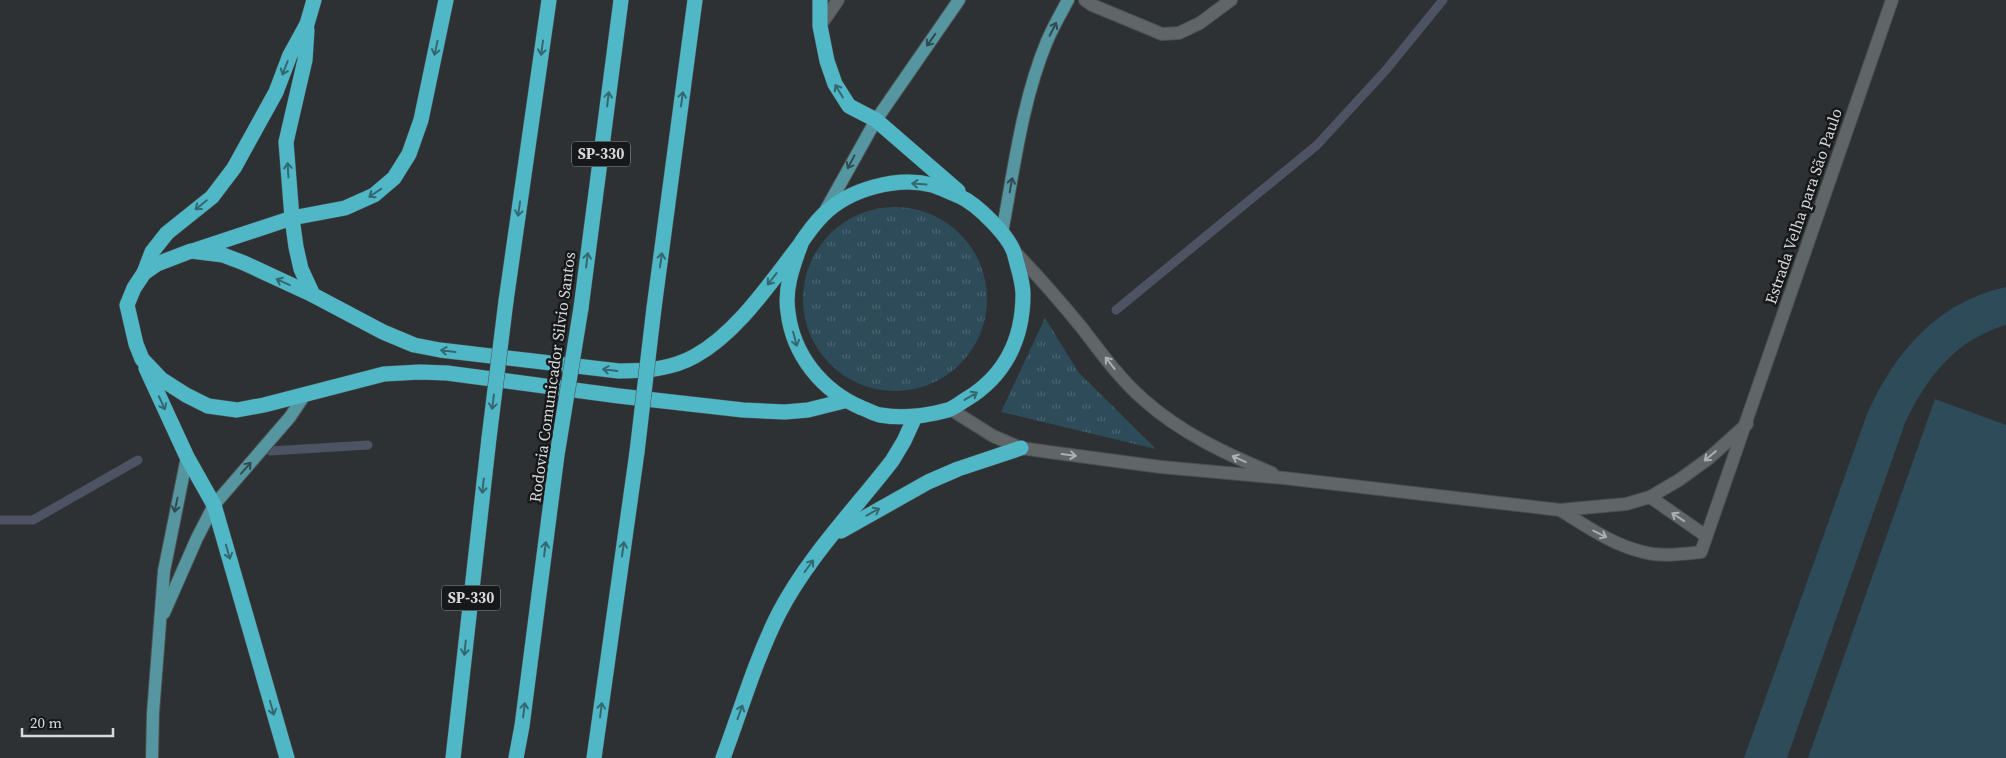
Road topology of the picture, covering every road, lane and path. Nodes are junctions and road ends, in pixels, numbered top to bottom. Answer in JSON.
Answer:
{"nodes":[{"id":1,"x":314,"y":0,"type":"edge"},
{"id":2,"x":446,"y":0,"type":"edge"},
{"id":3,"x":548,"y":0,"type":"edge"},
{"id":4,"x":621,"y":0,"type":"edge"},
{"id":5,"x":695,"y":0,"type":"edge"},
{"id":6,"x":820,"y":0,"type":"edge"},
{"id":7,"x":838,"y":0,"type":"edge"},
{"id":8,"x":959,"y":0,"type":"edge"},
{"id":9,"x":1068,"y":0,"type":"edge"},
{"id":10,"x":1085,"y":0,"type":"edge"},
{"id":11,"x":1231,"y":0,"type":"edge"},
{"id":12,"x":1892,"y":0,"type":"edge"},
{"id":13,"x":307,"y":24,"type":"junction"},
{"id":14,"x":820,"y":26,"type":"junction"},
{"id":15,"x":876,"y":120,"type":"junction"},
{"id":16,"x":968,"y":200,"type":"junction"},
{"id":17,"x":824,"y":214,"type":"junction"},
{"id":18,"x":292,"y":218,"type":"junction"},
{"id":19,"x":1002,"y":233,"type":"junction"},
{"id":20,"x":802,"y":241,"type":"junction"},
{"id":21,"x":191,"y":251,"type":"junction"},
{"id":22,"x":1014,"y":251,"type":"junction"},
{"id":23,"x":144,"y":273,"type":"junction"},
{"id":24,"x":313,"y":295,"type":"junction"},
{"id":25,"x":142,"y":359,"type":"junction"},
{"id":26,"x":306,"y":393,"type":"junction"},
{"id":27,"x":844,"y":401,"type":"junction"},
{"id":28,"x":950,"y":409,"type":"junction"},
{"id":29,"x":915,"y":417,"type":"junction"},
{"id":30,"x":1747,"y":424,"type":"junction"},
{"id":31,"x":1021,"y":448,"type":"junction"},
{"id":32,"x":187,"y":457,"type":"junction"},
{"id":33,"x":1284,"y":478,"type":"junction"},
{"id":34,"x":1650,"y":497,"type":"junction"},
{"id":35,"x":214,"y":505,"type":"junction"},
{"id":36,"x":1560,"y":510,"type":"junction"},
{"id":37,"x":1706,"y":536,"type":"junction"},
{"id":38,"x":831,"y":537,"type":"junction"},
{"id":39,"x":160,"y":622,"type":"junction"},
{"id":40,"x":152,"y":758,"type":"edge"},
{"id":41,"x":287,"y":758,"type":"edge"},
{"id":42,"x":453,"y":758,"type":"edge"},
{"id":43,"x":516,"y":758,"type":"edge"},
{"id":44,"x":594,"y":758,"type":"edge"},
{"id":45,"x":723,"y":758,"type":"edge"}],
"edges":[{"from":1,"to":13,"type":"highway"},
{"from":2,"to":18,"type":"highway","one_way":true},
{"from":3,"to":42,"type":"highway","number":"SP-330","one_way":true,"bridge":true},
{"from":43,"to":4,"type":"highway","name":"Rodovia Comunicador Silvio Santos","number":"SP-330","one_way":true,"bridge":true},
{"from":44,"to":5,"type":"highway","one_way":true,"bridge":true},
{"from":6,"to":14,"type":"highway"},
{"from":7,"to":14,"type":"street"},
{"from":8,"to":15,"type":"main road","one_way":true},
{"from":19,"to":9,"type":"main road","one_way":true},
{"from":10,"to":11,"type":"street"},
{"from":12,"to":30,"type":"street","name":"Estrada Velha para São Paulo"},
{"from":18,"to":13,"type":"highway","one_way":true},
{"from":13,"to":23,"type":"highway","one_way":true},
{"from":15,"to":14,"type":"highway","one_way":true},
{"from":15,"to":16,"type":"highway"},
{"from":15,"to":17,"type":"main road","one_way":true},
{"from":16,"to":17,"type":"highway","one_way":true},
{"from":16,"to":19,"type":"highway"},
{"from":17,"to":20,"type":"highway"},
{"from":18,"to":21,"type":"highway"},
{"from":18,"to":24,"type":"highway"},
{"from":19,"to":22,"type":"highway"},
{"from":20,"to":24,"type":"highway","one_way":true},
{"from":20,"to":27,"type":"highway","one_way":true},
{"from":21,"to":23,"type":"highway"},
{"from":24,"to":21,"type":"highway","one_way":true},
{"from":28,"to":22,"type":"highway","one_way":true},
{"from":33,"to":22,"type":"street","one_way":true},
{"from":23,"to":25,"type":"highway"},
{"from":25,"to":26,"type":"highway"},
{"from":25,"to":32,"type":"highway","one_way":true},
{"from":26,"to":27,"type":"highway"},
{"from":35,"to":26,"type":"main road","one_way":true},
{"from":27,"to":29,"type":"highway"},
{"from":28,"to":29,"type":"highway"},
{"from":28,"to":31,"type":"street"},
{"from":29,"to":38,"type":"highway"},
{"from":30,"to":34,"type":"street","one_way":true},
{"from":30,"to":37,"type":"street","name":"Estrada Velha para São Paulo"},
{"from":31,"to":33,"type":"street","one_way":true},
{"from":38,"to":31,"type":"highway","one_way":true},
{"from":32,"to":35,"type":"highway"},
{"from":32,"to":39,"type":"main road","one_way":true},
{"from":33,"to":36,"type":"street"},
{"from":34,"to":36,"type":"street"},
{"from":37,"to":34,"type":"street","one_way":true},
{"from":35,"to":39,"type":"main road"},
{"from":35,"to":41,"type":"highway","one_way":true},
{"from":36,"to":37,"type":"street","name":"Estrada Velha para São Paulo","one_way":true},
{"from":45,"to":38,"type":"highway","one_way":true},
{"from":39,"to":40,"type":"main road"}]}
